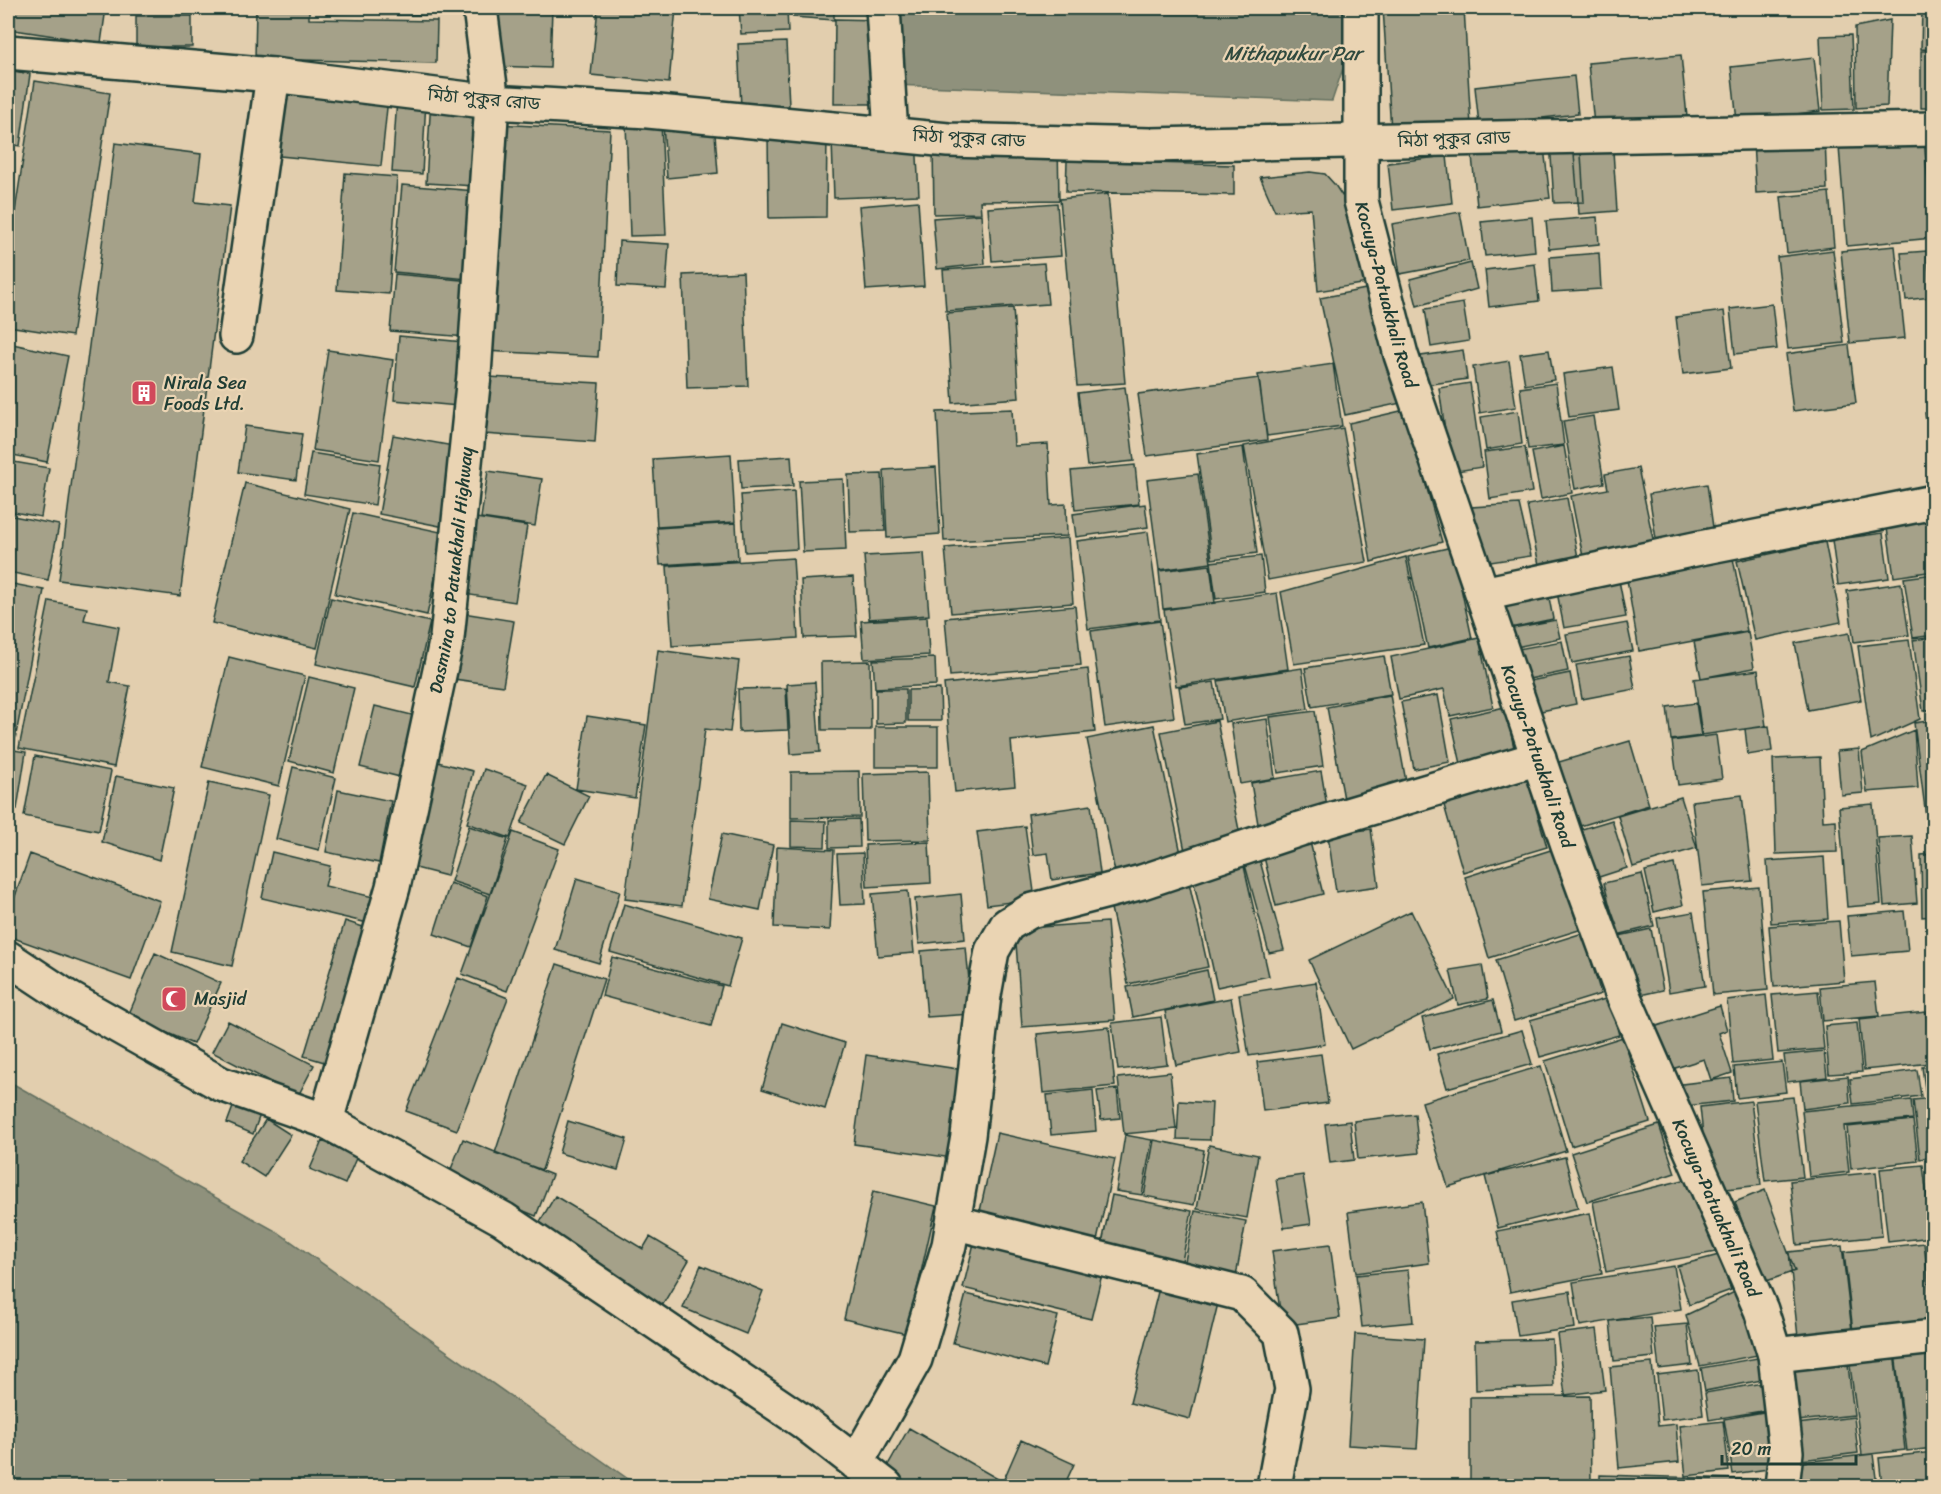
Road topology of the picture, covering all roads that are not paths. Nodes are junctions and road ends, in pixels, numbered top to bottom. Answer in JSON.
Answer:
{"nodes":[{"id":1,"x":480,"y":8,"type":"edge"},
{"id":2,"x":883,"y":8,"type":"edge"},
{"id":3,"x":1361,"y":8,"type":"edge"},
{"id":4,"x":8,"y":52,"type":"edge"},
{"id":5,"x":273,"y":75,"type":"junction"},
{"id":6,"x":492,"y":102,"type":"junction"},
{"id":7,"x":1934,"y":129,"type":"edge"},
{"id":8,"x":891,"y":134,"type":"junction"},
{"id":9,"x":1362,"y":141,"type":"junction"},
{"id":10,"x":236,"y":336,"type":"dead end"},
{"id":11,"x":1934,"y":501,"type":"edge"},
{"id":12,"x":1483,"y":594,"type":"junction"},
{"id":13,"x":1539,"y":758,"type":"junction"},
{"id":14,"x":8,"y":958,"type":"edge"},
{"id":15,"x":326,"y":1121,"type":"junction"},
{"id":16,"x":953,"y":1222,"type":"junction"},
{"id":17,"x":1934,"y":1337,"type":"edge"},
{"id":18,"x":1775,"y":1355,"type":"junction"},
{"id":19,"x":856,"y":1463,"type":"junction"},
{"id":20,"x":886,"y":1486,"type":"edge"},
{"id":21,"x":1274,"y":1486,"type":"edge"},
{"id":22,"x":1782,"y":1486,"type":"edge"}],
"edges":[{"from":1,"to":6,"type":"street","name":"Dasmina to Patuakhali Highway"},
{"from":2,"to":8,"type":"street"},
{"from":3,"to":9,"type":"street","name":"Kocuya-Patuakhali Road"},
{"from":4,"to":5,"type":"street","name":"মিঠা পুকুর রোড"},
{"from":5,"to":6,"type":"street","name":"মিঠা পুকুর রোড"},
{"from":5,"to":10,"type":"street"},
{"from":6,"to":8,"type":"street","name":"মিঠা পুকুর রোড"},
{"from":6,"to":15,"type":"street","name":"Dasmina to Patuakhali Highway"},
{"from":7,"to":9,"type":"street","name":"মিঠা পুকুর রোড"},
{"from":8,"to":9,"type":"street","name":"মিঠা পুকুর রোড"},
{"from":9,"to":12,"type":"street","name":"Kocuya-Patuakhali Road"},
{"from":11,"to":12,"type":"street"},
{"from":12,"to":13,"type":"street","name":"Kocuya-Patuakhali Road"},
{"from":13,"to":16,"type":"street"},
{"from":13,"to":18,"type":"street","name":"Kocuya-Patuakhali Road"},
{"from":14,"to":15,"type":"street"},
{"from":15,"to":19,"type":"street"},
{"from":16,"to":19,"type":"street"},
{"from":16,"to":21,"type":"street"},
{"from":17,"to":18,"type":"street"},
{"from":18,"to":22,"type":"street","name":"Kocuya-Patuakhali Road"},
{"from":19,"to":20,"type":"street"}]}
